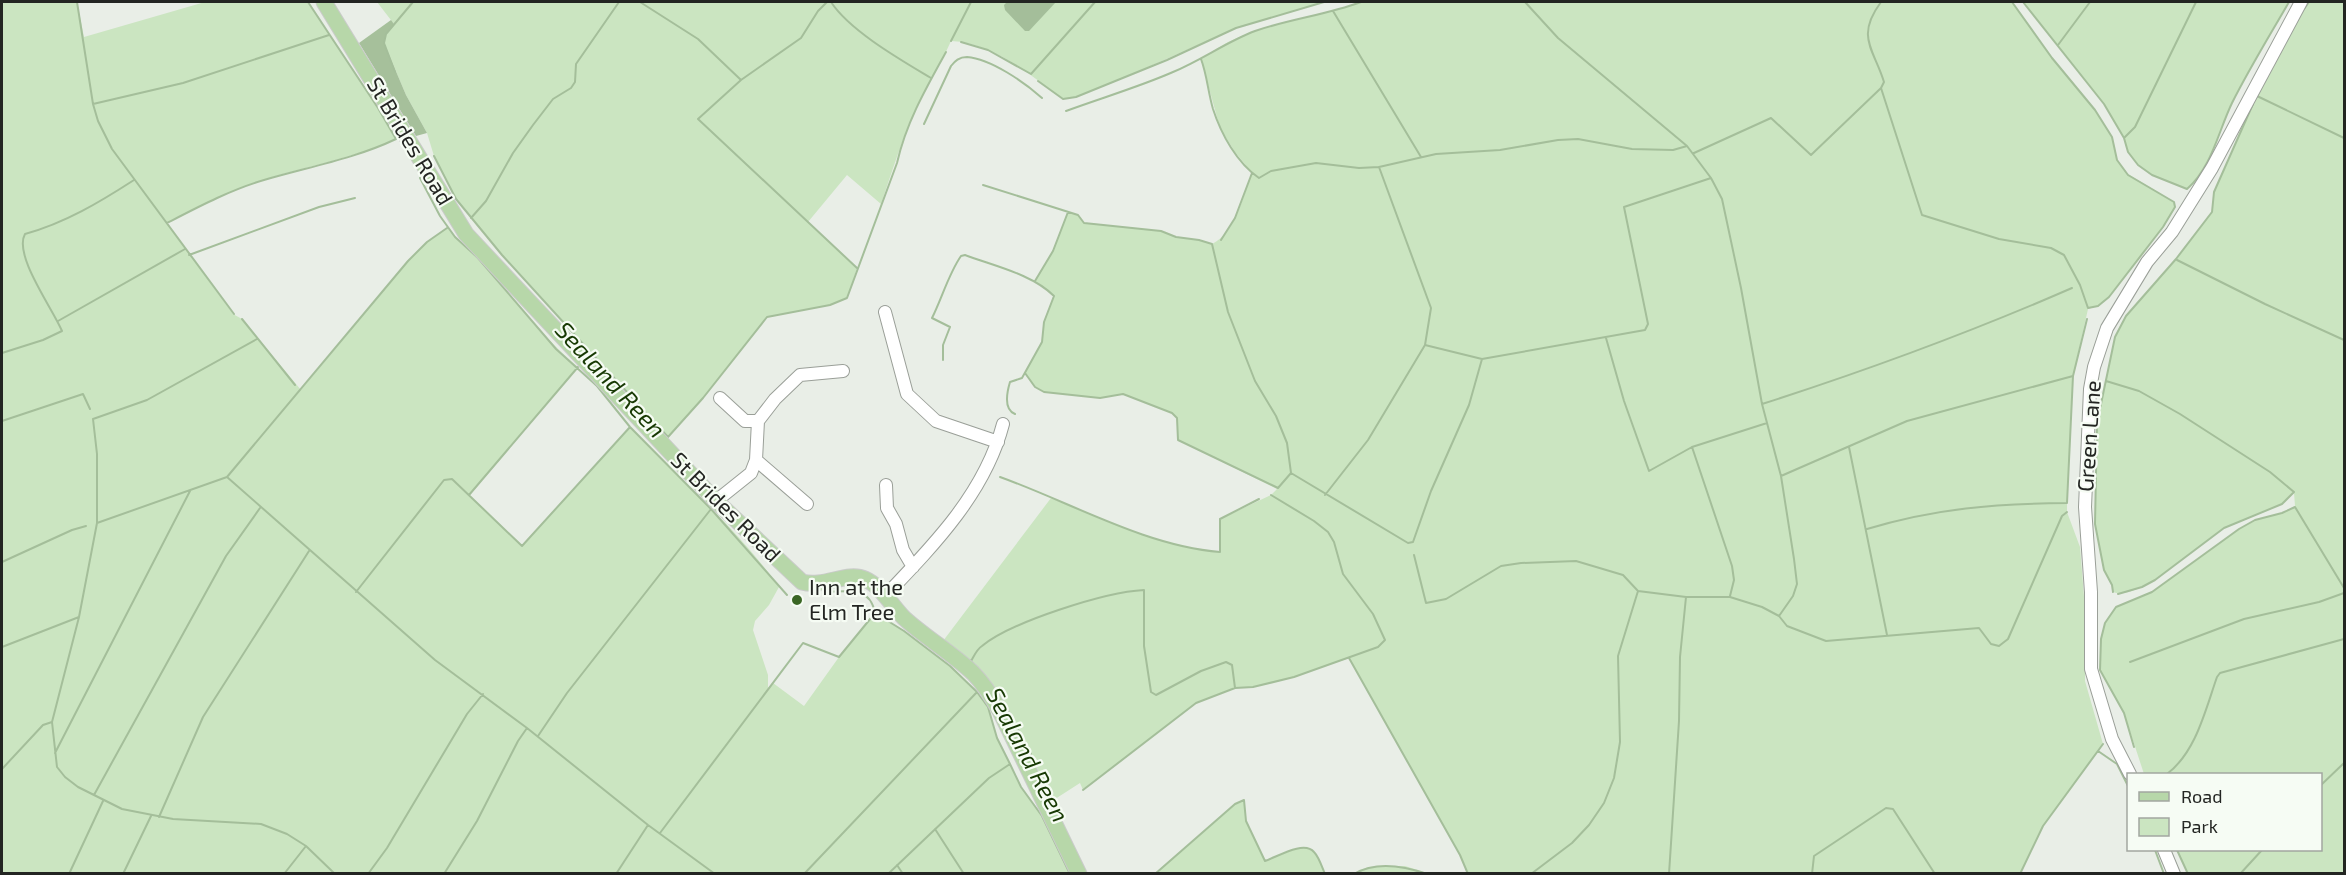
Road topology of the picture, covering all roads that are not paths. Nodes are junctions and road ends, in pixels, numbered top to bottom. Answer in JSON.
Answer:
{"nodes":[{"id":1,"x":324,"y":2,"type":"edge"},
{"id":2,"x":2301,"y":2,"type":"edge"},
{"id":3,"x":885,"y":312,"type":"dead end"},
{"id":4,"x":843,"y":371,"type":"dead end"},
{"id":5,"x":720,"y":398,"type":"dead end"},
{"id":6,"x":758,"y":421,"type":"junction"},
{"id":7,"x":1003,"y":424,"type":"dead end"},
{"id":8,"x":998,"y":442,"type":"junction"},
{"id":9,"x":756,"y":460,"type":"junction"},
{"id":10,"x":886,"y":485,"type":"dead end"},
{"id":11,"x":716,"y":501,"type":"junction"},
{"id":12,"x":807,"y":504,"type":"dead end"},
{"id":13,"x":913,"y":567,"type":"junction"},
{"id":14,"x":885,"y":596,"type":"junction"},
{"id":15,"x":2129,"y":773,"type":"edge"},
{"id":16,"x":2165,"y":851,"type":"edge"},
{"id":17,"x":1079,"y":873,"type":"edge"},
{"id":18,"x":2174,"y":873,"type":"edge"}],
"edges":[{"from":1,"to":11,"type":"main road","name":"St Brides Road"},
{"from":2,"to":15,"type":"street","name":"Green Lane"},
{"from":3,"to":8,"type":"street"},
{"from":4,"to":6,"type":"street"},
{"from":5,"to":6,"type":"street"},
{"from":6,"to":9,"type":"street"},
{"from":7,"to":8,"type":"street"},
{"from":8,"to":13,"type":"street"},
{"from":9,"to":11,"type":"street"},
{"from":9,"to":12,"type":"street"},
{"from":10,"to":13,"type":"street"},
{"from":11,"to":14,"type":"main road","name":"St Brides Road"},
{"from":13,"to":14,"type":"street"},
{"from":14,"to":17,"type":"main road","name":"St Brides Road"},
{"from":16,"to":18,"type":"street"}]}
